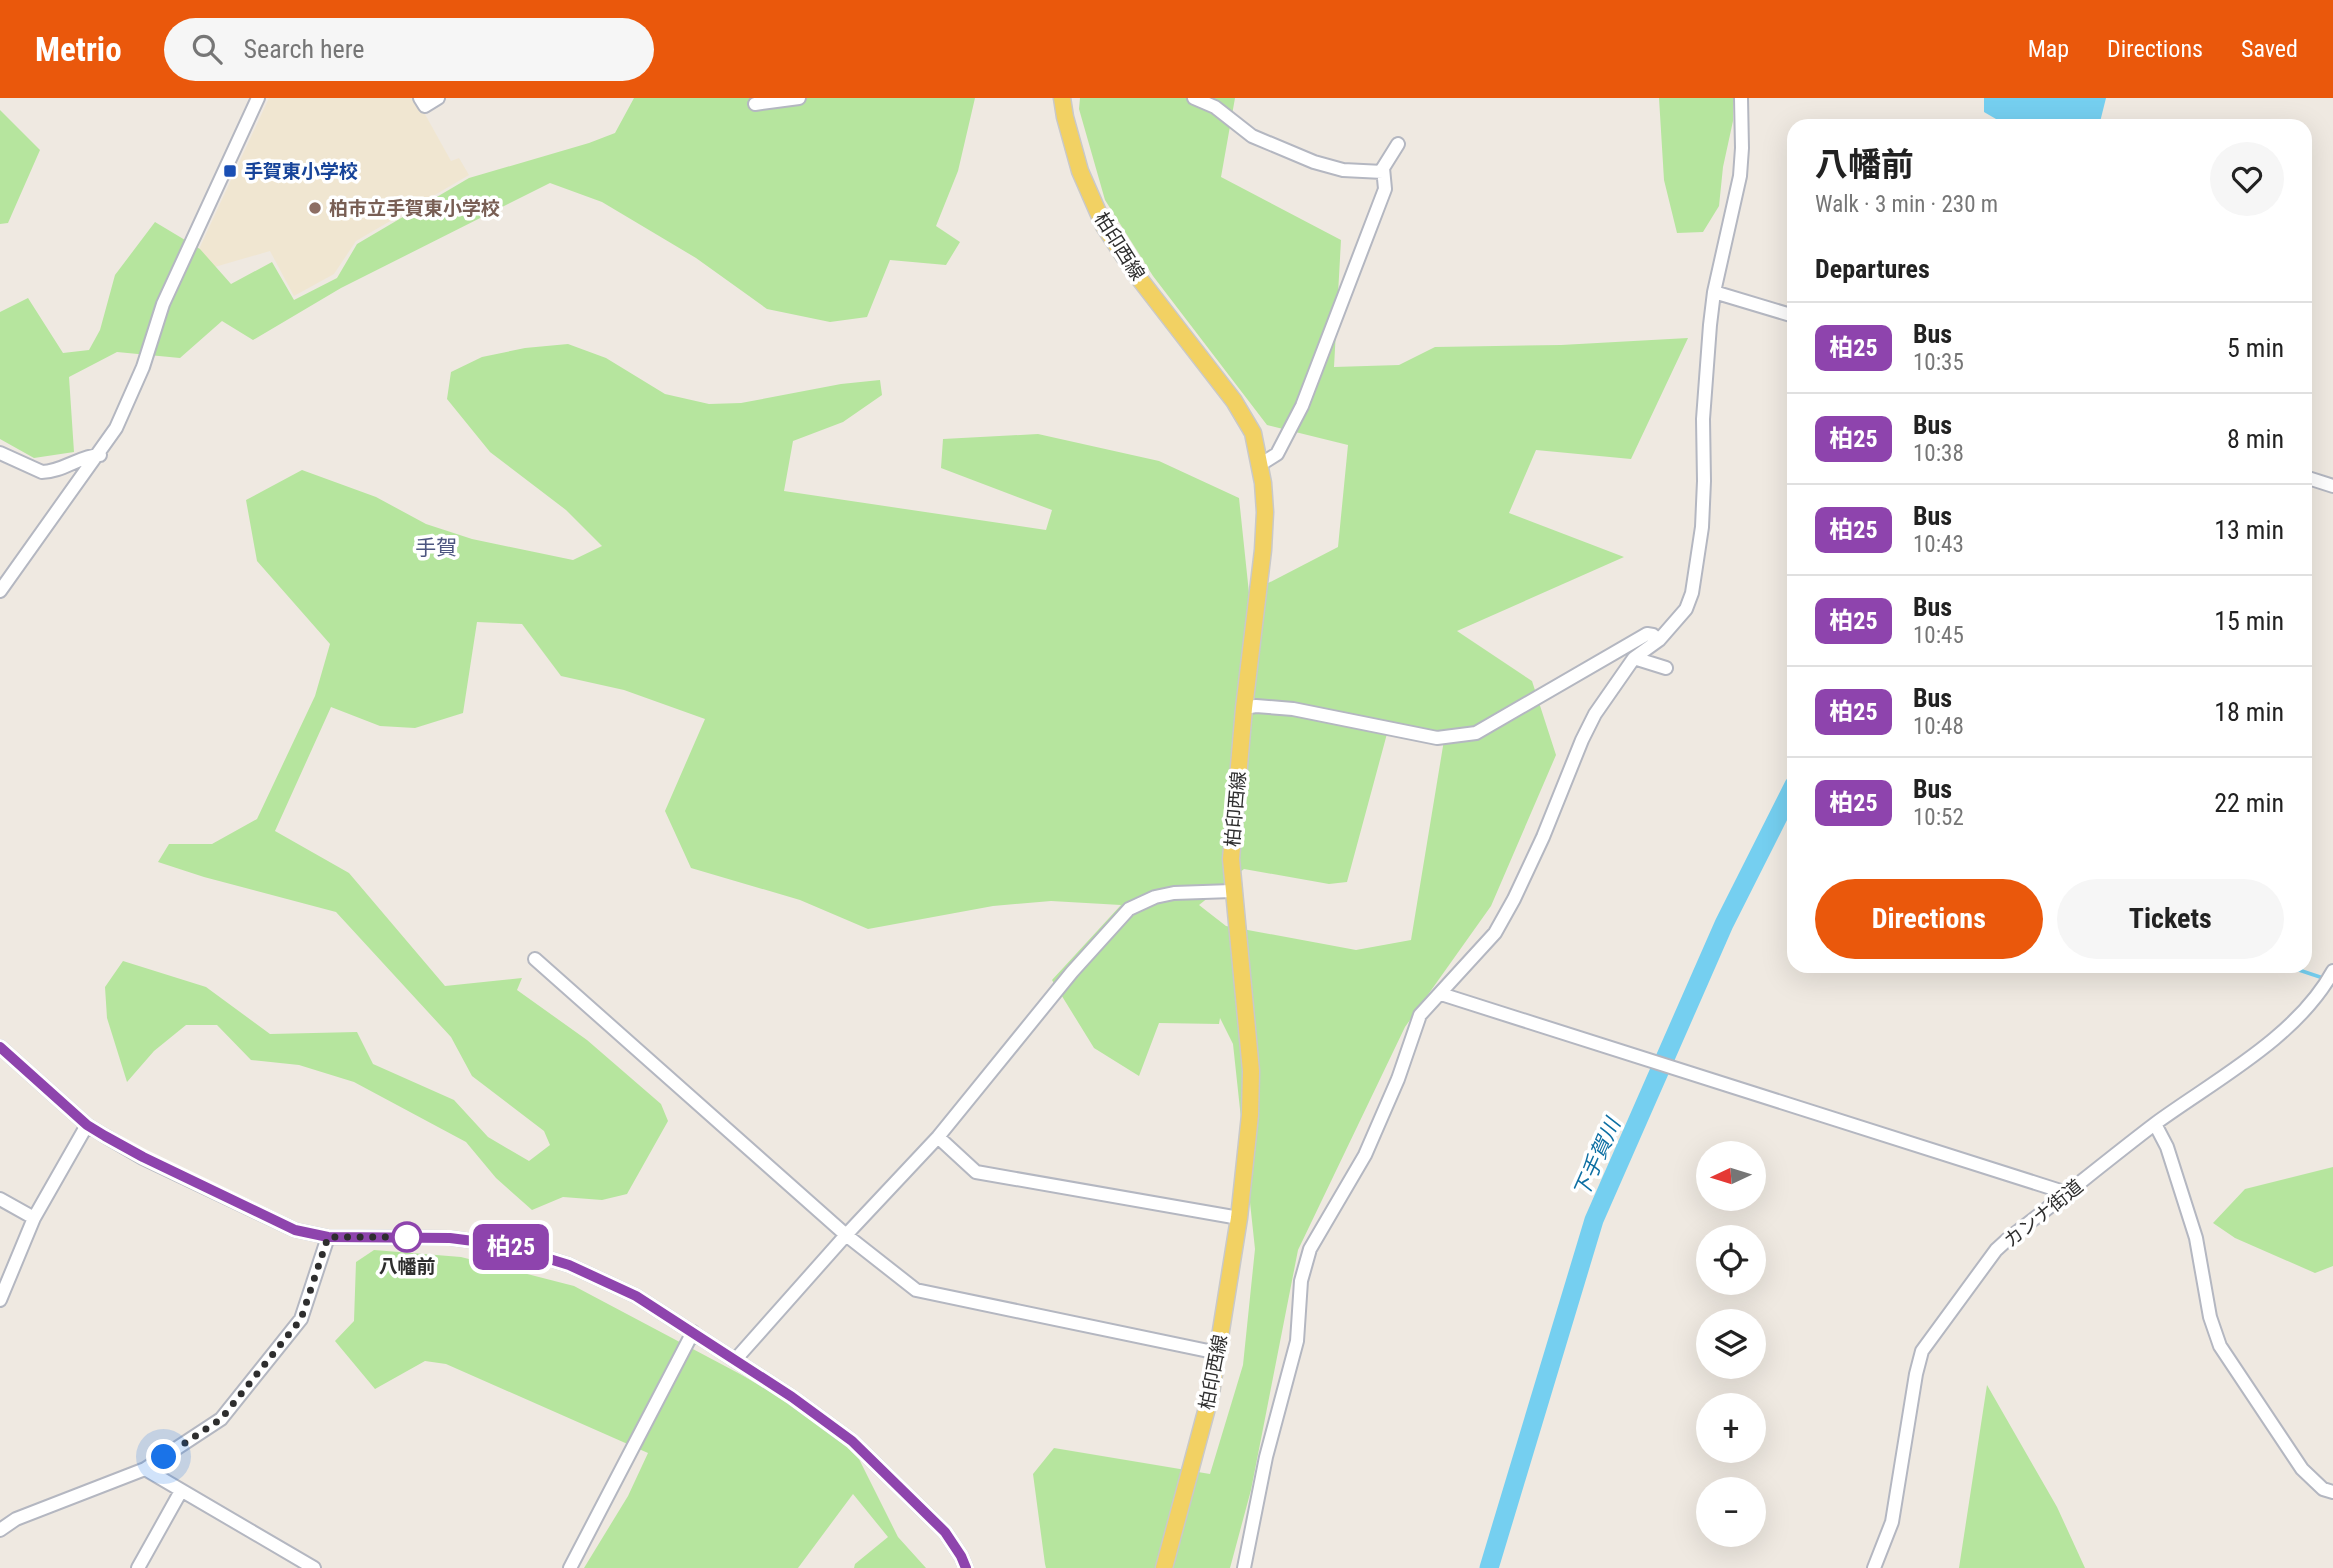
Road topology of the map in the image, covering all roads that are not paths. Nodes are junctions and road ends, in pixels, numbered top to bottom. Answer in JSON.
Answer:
{"nodes":[{"id":1,"x":258,"y":98,"type":"edge"},
{"id":2,"x":421,"y":98,"type":"edge"},
{"id":3,"x":438,"y":98,"type":"edge"},
{"id":4,"x":799,"y":98,"type":"edge"},
{"id":5,"x":1062,"y":98,"type":"edge"},
{"id":6,"x":1194,"y":98,"type":"edge"},
{"id":7,"x":1741,"y":98,"type":"edge"},
{"id":8,"x":755,"y":104,"type":"dead end"},
{"id":9,"x":1398,"y":144,"type":"dead end"},
{"id":10,"x":1383,"y":172,"type":"junction"},
{"id":11,"x":1714,"y":292,"type":"junction"},
{"id":12,"x":1787,"y":314,"type":"edge"},
{"id":13,"x":0,"y":453,"type":"edge"},
{"id":14,"x":100,"y":455,"type":"junction"},
{"id":15,"x":1261,"y":464,"type":"junction"},
{"id":16,"x":2312,"y":479,"type":"edge"},
{"id":17,"x":2333,"y":486,"type":"edge"},
{"id":18,"x":0,"y":591,"type":"edge"},
{"id":19,"x":1659,"y":640,"type":"junction"},
{"id":20,"x":1634,"y":658,"type":"junction"},
{"id":21,"x":1666,"y":668,"type":"dead end"},
{"id":22,"x":1244,"y":708,"type":"junction"},
{"id":23,"x":1232,"y":891,"type":"junction"},
{"id":24,"x":535,"y":959,"type":"dead end"},
{"id":25,"x":2329,"y":980,"type":"edge"},
{"id":26,"x":1441,"y":994,"type":"junction"},
{"id":27,"x":0,"y":1047,"type":"edge"},
{"id":28,"x":2155,"y":1124,"type":"junction"},
{"id":29,"x":87,"y":1125,"type":"junction"},
{"id":30,"x":938,"y":1136,"type":"junction"},
{"id":31,"x":2067,"y":1193,"type":"junction"},
{"id":32,"x":0,"y":1199,"type":"edge"},
{"id":33,"x":1239,"y":1218,"type":"junction"},
{"id":34,"x":34,"y":1219,"type":"junction"},
{"id":35,"x":845,"y":1235,"type":"junction"},
{"id":36,"x":328,"y":1237,"type":"junction"},
{"id":37,"x":0,"y":1300,"type":"edge"},
{"id":38,"x":693,"y":1332,"type":"junction"},
{"id":39,"x":1218,"y":1353,"type":"junction"},
{"id":40,"x":735,"y":1360,"type":"junction"},
{"id":41,"x":145,"y":1469,"type":"junction"},
{"id":42,"x":181,"y":1491,"type":"junction"},
{"id":43,"x":2333,"y":1492,"type":"edge"},
{"id":44,"x":0,"y":1530,"type":"edge"},
{"id":45,"x":138,"y":1568,"type":"edge"},
{"id":46,"x":313,"y":1568,"type":"edge"},
{"id":47,"x":570,"y":1568,"type":"edge"},
{"id":48,"x":966,"y":1568,"type":"edge"},
{"id":49,"x":1164,"y":1568,"type":"edge"},
{"id":50,"x":1244,"y":1568,"type":"edge"},
{"id":51,"x":1874,"y":1568,"type":"edge"}],
"edges":[{"from":1,"to":14,"type":"street"},
{"from":2,"to":3,"type":"street"},
{"from":4,"to":8,"type":"street"},
{"from":5,"to":15,"type":"main road","name":"柏印西線"},
{"from":6,"to":10,"type":"street"},
{"from":7,"to":11,"type":"street"},
{"from":9,"to":10,"type":"street"},
{"from":10,"to":15,"type":"street"},
{"from":11,"to":12,"type":"street"},
{"from":11,"to":19,"type":"street"},
{"from":13,"to":14,"type":"street"},
{"from":14,"to":18,"type":"street"},
{"from":15,"to":22,"type":"main road","name":"柏印西線"},
{"from":16,"to":17,"type":"street"},
{"from":19,"to":20,"type":"street"},
{"from":19,"to":22,"type":"street"},
{"from":20,"to":21,"type":"street"},
{"from":20,"to":26,"type":"street"},
{"from":22,"to":23,"type":"main road","name":"柏印西線"},
{"from":23,"to":30,"type":"street"},
{"from":23,"to":33,"type":"main road","name":"柏印西線"},
{"from":24,"to":35,"type":"street"},
{"from":25,"to":28,"type":"street","name":"カンナ街道"},
{"from":26,"to":31,"type":"street"},
{"from":26,"to":50,"type":"street"},
{"from":27,"to":29,"type":"street"},
{"from":28,"to":31,"type":"street","name":"カンナ街道"},
{"from":28,"to":43,"type":"street"},
{"from":29,"to":34,"type":"street"},
{"from":29,"to":36,"type":"street"},
{"from":30,"to":33,"type":"street"},
{"from":30,"to":35,"type":"street"},
{"from":31,"to":51,"type":"street","name":"カンナ街道"},
{"from":32,"to":34,"type":"street"},
{"from":33,"to":39,"type":"main road","name":"柏印西線"},
{"from":34,"to":37,"type":"street"},
{"from":35,"to":39,"type":"street"},
{"from":35,"to":40,"type":"street"},
{"from":36,"to":38,"type":"street"},
{"from":36,"to":41,"type":"street"},
{"from":38,"to":40,"type":"street"},
{"from":38,"to":47,"type":"street"},
{"from":39,"to":49,"type":"main road","name":"柏印西線"},
{"from":40,"to":48,"type":"street"},
{"from":41,"to":42,"type":"street"},
{"from":41,"to":44,"type":"street"},
{"from":42,"to":45,"type":"street"},
{"from":42,"to":46,"type":"street"}]}
